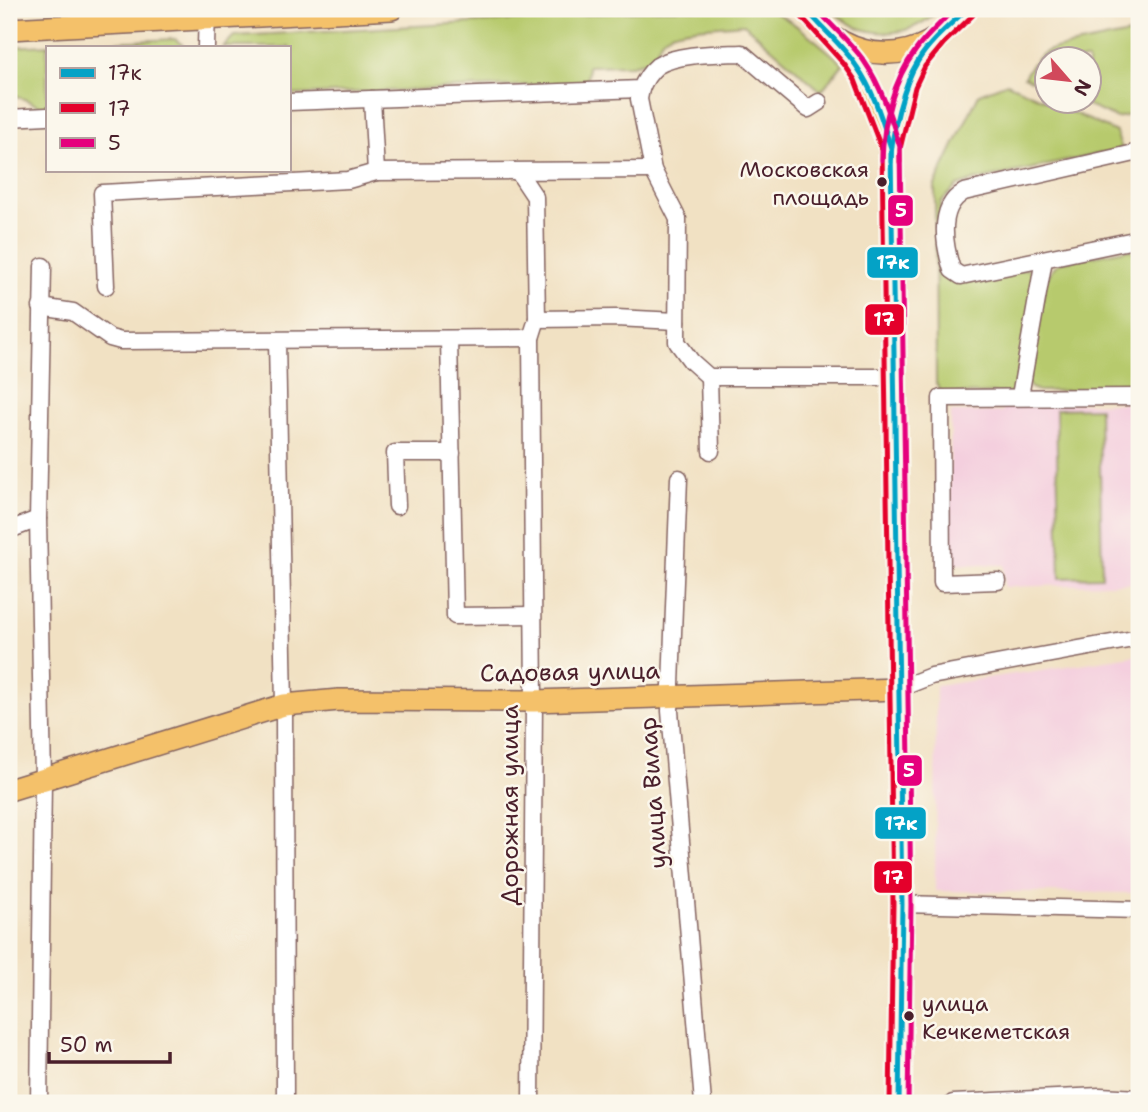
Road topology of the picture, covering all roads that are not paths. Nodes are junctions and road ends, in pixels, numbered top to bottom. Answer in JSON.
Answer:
{"nodes":[{"id":1,"x":392,"y":9,"type":"edge"},
{"id":2,"x":805,"y":12,"type":"edge"},
{"id":3,"x":963,"y":12,"type":"edge"},
{"id":4,"x":208,"y":14,"type":"edge"},
{"id":5,"x":9,"y":29,"type":"edge"},
{"id":6,"x":938,"y":37,"type":"junction"},
{"id":7,"x":835,"y":39,"type":"junction"},
{"id":8,"x":206,"y":46,"type":"edge"},
{"id":9,"x":640,"y":89,"type":"junction"},
{"id":10,"x":372,"y":99,"type":"junction"},
{"id":11,"x":819,"y":102,"type":"dead end"},
{"id":12,"x":290,"y":103,"type":"edge"},
{"id":13,"x":46,"y":116,"type":"edge"},
{"id":14,"x":9,"y":118,"type":"edge"},
{"id":15,"x":891,"y":148,"type":"junction"},
{"id":16,"x":1139,"y":152,"type":"edge"},
{"id":17,"x":653,"y":170,"type":"junction"},
{"id":18,"x":376,"y":172,"type":"junction"},
{"id":19,"x":519,"y":173,"type":"junction"},
{"id":20,"x":1139,"y":239,"type":"edge"},
{"id":21,"x":1044,"y":258,"type":"junction"},
{"id":22,"x":43,"y":266,"type":"dead end"},
{"id":23,"x":106,"y":286,"type":"dead end"},
{"id":24,"x":41,"y":307,"type":"junction"},
{"id":25,"x":537,"y":319,"type":"junction"},
{"id":26,"x":677,"y":321,"type":"junction"},
{"id":27,"x":531,"y":338,"type":"junction"},
{"id":28,"x":449,"y":339,"type":"junction"},
{"id":29,"x":277,"y":340,"type":"junction"},
{"id":30,"x":709,"y":377,"type":"junction"},
{"id":31,"x":894,"y":377,"type":"junction"},
{"id":32,"x":1020,"y":396,"type":"junction"},
{"id":33,"x":1139,"y":397,"type":"edge"},
{"id":34,"x":710,"y":451,"type":"dead end"},
{"id":35,"x":452,"y":453,"type":"junction"},
{"id":36,"x":679,"y":478,"type":"dead end"},
{"id":37,"x":397,"y":506,"type":"dead end"},
{"id":38,"x":38,"y":519,"type":"junction"},
{"id":39,"x":9,"y":530,"type":"edge"},
{"id":40,"x":998,"y":581,"type":"dead end"},
{"id":41,"x":531,"y":615,"type":"junction"},
{"id":42,"x":1139,"y":638,"type":"edge"},
{"id":43,"x":898,"y":689,"type":"junction"},
{"id":44,"x":669,"y":696,"type":"junction"},
{"id":45,"x":534,"y":701,"type":"junction"},
{"id":46,"x":284,"y":705,"type":"junction"},
{"id":47,"x":43,"y":780,"type":"junction"},
{"id":48,"x":9,"y":790,"type":"edge"},
{"id":49,"x":902,"y":904,"type":"junction"},
{"id":50,"x":1139,"y":910,"type":"edge"},
{"id":51,"x":1139,"y":1098,"type":"edge"},
{"id":52,"x":1100,"y":1100,"type":"edge"},
{"id":53,"x":39,"y":1103,"type":"edge"},
{"id":54,"x":285,"y":1103,"type":"edge"},
{"id":55,"x":531,"y":1103,"type":"edge"},
{"id":56,"x":703,"y":1103,"type":"edge"},
{"id":57,"x":899,"y":1103,"type":"edge"},
{"id":58,"x":953,"y":1103,"type":"edge"}],
"edges":[{"from":1,"to":4,"type":"main road"},
{"from":2,"to":7,"type":"main road"},
{"from":3,"to":6,"type":"main road"},
{"from":4,"to":5,"type":"main road"},
{"from":4,"to":8,"type":"street"},
{"from":6,"to":7,"type":"main road"},
{"from":6,"to":15,"type":"main road"},
{"from":7,"to":15,"type":"main road"},
{"from":9,"to":10,"type":"street"},
{"from":9,"to":11,"type":"street"},
{"from":9,"to":17,"type":"street"},
{"from":10,"to":12,"type":"street"},
{"from":10,"to":18,"type":"street"},
{"from":13,"to":14,"type":"street"},
{"from":15,"to":31,"type":"main road"},
{"from":16,"to":21,"type":"street"},
{"from":17,"to":19,"type":"street"},
{"from":17,"to":26,"type":"street"},
{"from":18,"to":19,"type":"street"},
{"from":18,"to":23,"type":"street"},
{"from":19,"to":25,"type":"street","name":"Дорожная улица"},
{"from":20,"to":21,"type":"street"},
{"from":21,"to":32,"type":"street"},
{"from":22,"to":24,"type":"street"},
{"from":24,"to":29,"type":"street"},
{"from":24,"to":38,"type":"street"},
{"from":25,"to":26,"type":"street"},
{"from":25,"to":27,"type":"street","name":"Дорожная улица"},
{"from":26,"to":30,"type":"street"},
{"from":27,"to":28,"type":"street"},
{"from":27,"to":41,"type":"street","name":"Дорожная улица"},
{"from":28,"to":29,"type":"street"},
{"from":28,"to":35,"type":"street"},
{"from":29,"to":46,"type":"street"},
{"from":30,"to":31,"type":"street"},
{"from":30,"to":34,"type":"street"},
{"from":31,"to":43,"type":"main road"},
{"from":32,"to":33,"type":"street"},
{"from":32,"to":40,"type":"street"},
{"from":35,"to":37,"type":"street"},
{"from":35,"to":41,"type":"street"},
{"from":36,"to":44,"type":"street","name":"улица Вилар"},
{"from":38,"to":39,"type":"street"},
{"from":38,"to":47,"type":"street"},
{"from":41,"to":45,"type":"street","name":"Дорожная улица"},
{"from":42,"to":43,"type":"street","name":"Садовая улица"},
{"from":43,"to":44,"type":"main road","name":"Садовая улица"},
{"from":43,"to":49,"type":"main road"},
{"from":44,"to":45,"type":"main road","name":"Садовая улица"},
{"from":44,"to":56,"type":"street","name":"улица Вилар"},
{"from":45,"to":46,"type":"main road","name":"Садовая улица"},
{"from":45,"to":55,"type":"street","name":"Дорожная улица"},
{"from":46,"to":47,"type":"main road","name":"Садовая улица"},
{"from":46,"to":54,"type":"street"},
{"from":47,"to":48,"type":"main road","name":"Садовая улица"},
{"from":47,"to":53,"type":"street"},
{"from":49,"to":50,"type":"street"},
{"from":49,"to":57,"type":"main road"},
{"from":51,"to":52,"type":"street"},
{"from":52,"to":58,"type":"street"}]}
